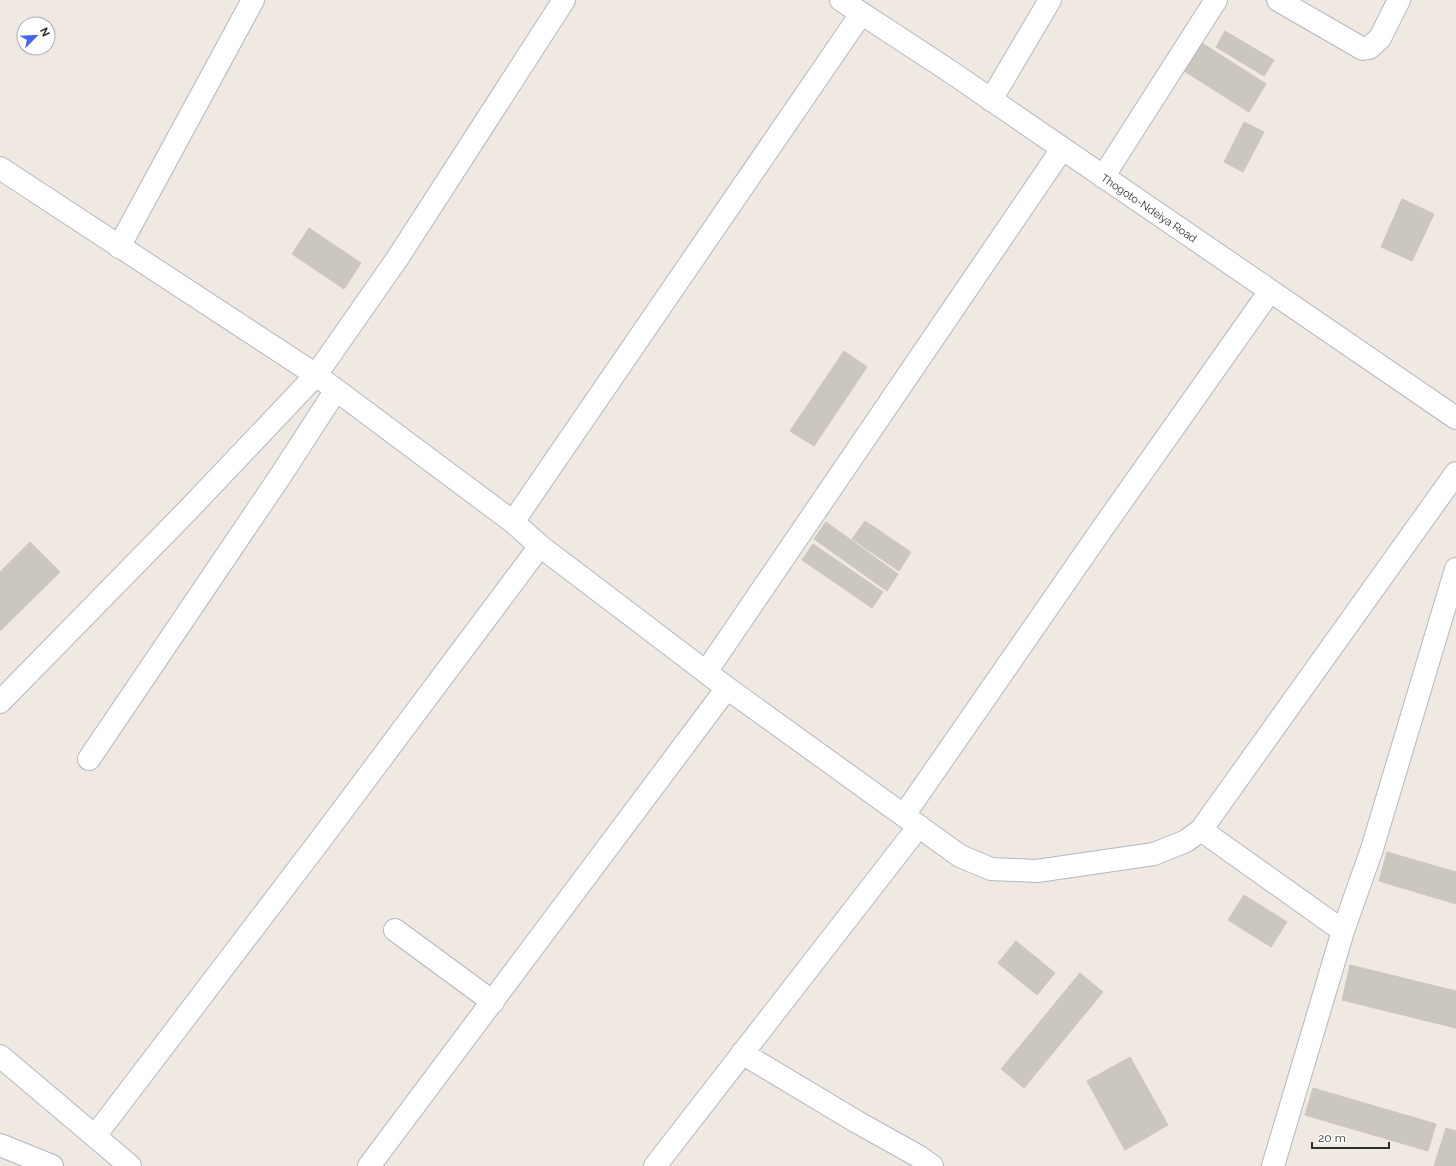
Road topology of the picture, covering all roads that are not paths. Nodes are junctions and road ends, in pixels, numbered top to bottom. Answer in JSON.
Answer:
{"nodes":[{"id":1,"x":253,"y":0,"type":"edge"},
{"id":2,"x":564,"y":0,"type":"edge"},
{"id":3,"x":841,"y":0,"type":"edge"},
{"id":4,"x":1050,"y":0,"type":"edge"},
{"id":5,"x":1216,"y":0,"type":"edge"},
{"id":6,"x":1278,"y":0,"type":"edge"},
{"id":7,"x":1399,"y":0,"type":"edge"},
{"id":8,"x":861,"y":14,"type":"junction"},
{"id":9,"x":991,"y":100,"type":"junction"},
{"id":10,"x":1062,"y":149,"type":"junction"},
{"id":11,"x":0,"y":168,"type":"edge"},
{"id":12,"x":1103,"y":177,"type":"junction"},
{"id":13,"x":119,"y":247,"type":"junction"},
{"id":14,"x":1270,"y":291,"type":"junction"},
{"id":15,"x":316,"y":375,"type":"junction"},
{"id":16,"x":336,"y":390,"type":"junction"},
{"id":17,"x":1456,"y":418,"type":"edge"},
{"id":18,"x":1454,"y":479,"type":"edge"},
{"id":19,"x":513,"y":522,"type":"junction"},
{"id":20,"x":540,"y":546,"type":"junction"},
{"id":21,"x":1456,"y":570,"type":"edge"},
{"id":22,"x":706,"y":672,"type":"junction"},
{"id":23,"x":727,"y":688,"type":"junction"},
{"id":24,"x":0,"y":702,"type":"edge"},
{"id":25,"x":89,"y":760,"type":"dead end"},
{"id":26,"x":912,"y":821,"type":"junction"},
{"id":27,"x":1201,"y":830,"type":"junction"},
{"id":28,"x":395,"y":930,"type":"dead end"},
{"id":29,"x":1343,"y":931,"type":"junction"},
{"id":30,"x":493,"y":1002,"type":"junction"},
{"id":31,"x":742,"y":1053,"type":"junction"},
{"id":32,"x":0,"y":1056,"type":"edge"},
{"id":33,"x":95,"y":1136,"type":"junction"},
{"id":34,"x":0,"y":1145,"type":"edge"},
{"id":35,"x":52,"y":1166,"type":"edge"},
{"id":36,"x":130,"y":1166,"type":"edge"},
{"id":37,"x":370,"y":1166,"type":"edge"},
{"id":38,"x":655,"y":1166,"type":"edge"},
{"id":39,"x":932,"y":1166,"type":"edge"},
{"id":40,"x":1273,"y":1166,"type":"edge"}],
"edges":[{"from":1,"to":13,"type":"street"},
{"from":2,"to":15,"type":"street"},
{"from":3,"to":8,"type":"street","name":"Thogoto-Ndeiya Road"},
{"from":4,"to":9,"type":"street"},
{"from":5,"to":12,"type":"street"},
{"from":6,"to":7,"type":"street"},
{"from":8,"to":9,"type":"street","name":"Thogoto-Ndeiya Road"},
{"from":8,"to":19,"type":"street"},
{"from":9,"to":10,"type":"street","name":"Thogoto-Ndeiya Road"},
{"from":10,"to":12,"type":"street","name":"Thogoto-Ndeiya Road"},
{"from":10,"to":22,"type":"street"},
{"from":11,"to":13,"type":"street"},
{"from":12,"to":14,"type":"street","name":"Thogoto-Ndeiya Road"},
{"from":13,"to":15,"type":"street"},
{"from":14,"to":17,"type":"street","name":"Thogoto-Ndeiya Road"},
{"from":14,"to":26,"type":"street"},
{"from":15,"to":16,"type":"street"},
{"from":15,"to":24,"type":"street"},
{"from":16,"to":19,"type":"street"},
{"from":16,"to":25,"type":"street"},
{"from":18,"to":27,"type":"street"},
{"from":19,"to":20,"type":"street"},
{"from":20,"to":22,"type":"street"},
{"from":20,"to":33,"type":"street"},
{"from":21,"to":29,"type":"street"},
{"from":22,"to":23,"type":"street"},
{"from":23,"to":26,"type":"street"},
{"from":23,"to":30,"type":"street"},
{"from":26,"to":27,"type":"street"},
{"from":26,"to":31,"type":"street"},
{"from":27,"to":29,"type":"street"},
{"from":28,"to":30,"type":"street"},
{"from":29,"to":40,"type":"street"},
{"from":30,"to":37,"type":"street"},
{"from":31,"to":38,"type":"street"},
{"from":31,"to":39,"type":"street"},
{"from":32,"to":33,"type":"street"},
{"from":33,"to":36,"type":"street"},
{"from":34,"to":35,"type":"street"}]}
